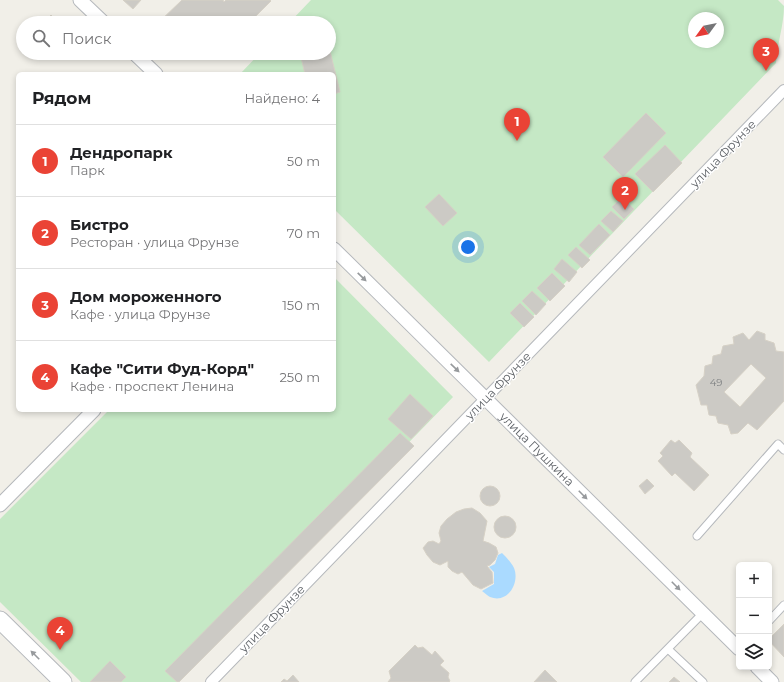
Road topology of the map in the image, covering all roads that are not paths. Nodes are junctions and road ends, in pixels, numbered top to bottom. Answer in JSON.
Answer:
{"nodes":[{"id":1,"x":80,"y":0,"type":"edge"},
{"id":2,"x":97,"y":16,"type":"edge"},
{"id":3,"x":141,"y":60,"type":"edge"},
{"id":4,"x":154,"y":72,"type":"edge"},
{"id":5,"x":784,"y":90,"type":"edge"},
{"id":6,"x":336,"y":251,"type":"edge"},
{"id":7,"x":486,"y":398,"type":"junction"},
{"id":8,"x":92,"y":412,"type":"edge"},
{"id":9,"x":784,"y":450,"type":"edge"},
{"id":10,"x":0,"y":505,"type":"edge"},
{"id":11,"x":697,"y":536,"type":"dead end"},
{"id":12,"x":784,"y":605,"type":"edge"},
{"id":13,"x":703,"y":613,"type":"junction"},
{"id":14,"x":772,"y":618,"type":"edge"},
{"id":15,"x":0,"y":620,"type":"edge"},
{"id":16,"x":736,"y":646,"type":"edge"},
{"id":17,"x":668,"y":649,"type":"junction"},
{"id":18,"x":760,"y":670,"type":"edge"},
{"id":19,"x":63,"y":682,"type":"edge"},
{"id":20,"x":211,"y":682,"type":"edge"},
{"id":21,"x":635,"y":682,"type":"edge"},
{"id":22,"x":702,"y":682,"type":"edge"},
{"id":23,"x":772,"y":682,"type":"edge"}],
"edges":[{"from":1,"to":2,"type":"street"},
{"from":3,"to":4,"type":"street"},
{"from":5,"to":7,"type":"street","name":"улица Фрунзе"},
{"from":6,"to":7,"type":"street","name":"улица Пушкина","one_way":true},
{"from":7,"to":13,"type":"street","name":"улица Пушкина","one_way":true},
{"from":7,"to":20,"type":"street","name":"улица Фрунзе"},
{"from":8,"to":10,"type":"street"},
{"from":9,"to":11,"type":"lane"},
{"from":12,"to":14,"type":"lane"},
{"from":13,"to":16,"type":"street","name":"улица Пушкина"},
{"from":13,"to":17,"type":"lane"},
{"from":19,"to":15,"type":"street","one_way":true},
{"from":17,"to":21,"type":"lane"},
{"from":17,"to":22,"type":"lane"},
{"from":18,"to":23,"type":"street"}]}
